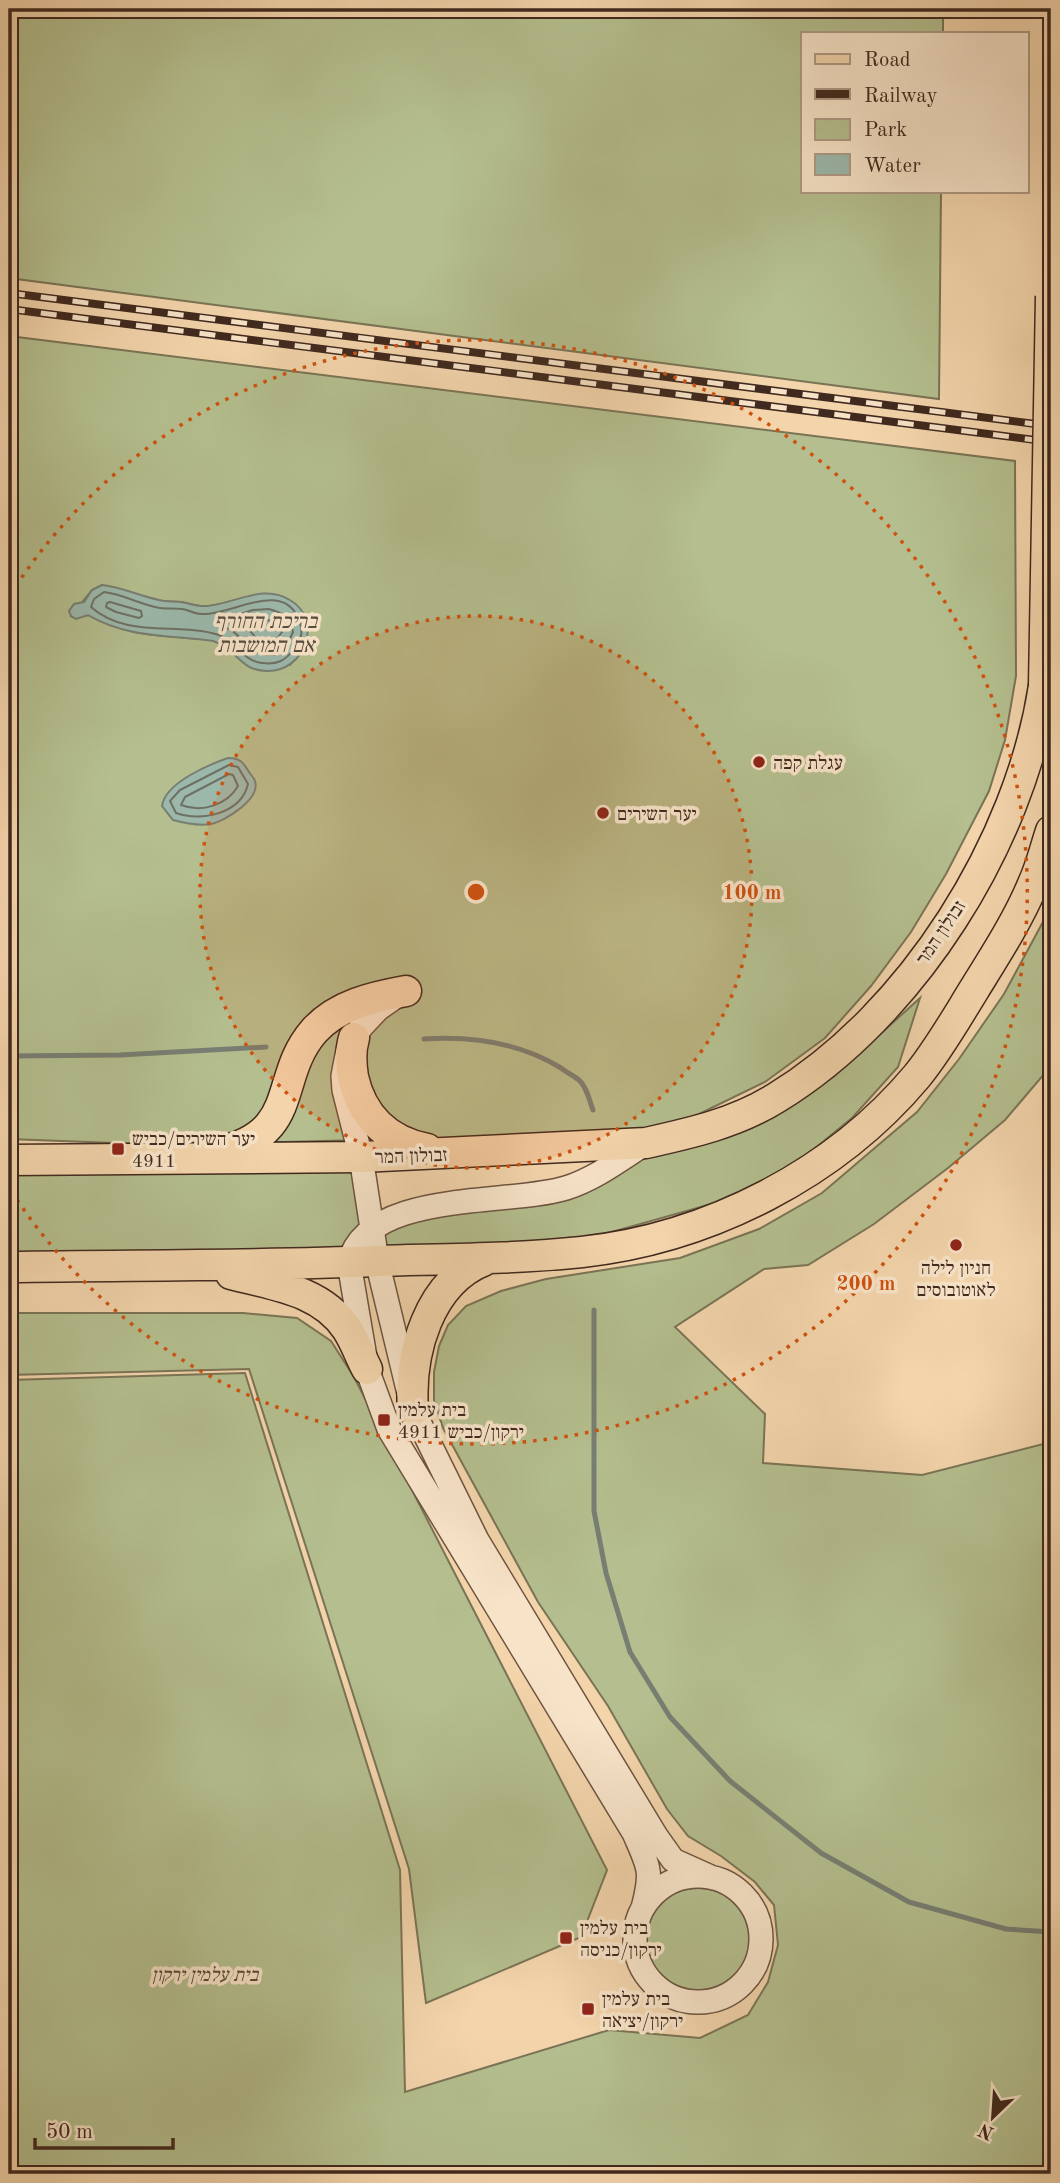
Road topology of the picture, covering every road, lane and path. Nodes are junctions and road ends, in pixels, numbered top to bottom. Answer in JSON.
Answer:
{"nodes":[{"id":1,"x":1051,"y":296,"type":"edge"},
{"id":2,"x":1051,"y":831,"type":"edge"},
{"id":3,"x":406,"y":991,"type":"joint"},
{"id":4,"x":354,"y":1038,"type":"junction"},
{"id":5,"x":646,"y":1143,"type":"junction"},
{"id":6,"x":456,"y":1154,"type":"junction"},
{"id":7,"x":361,"y":1157,"type":"junction"},
{"id":8,"x":187,"y":1159,"type":"junction"},
{"id":9,"x":9,"y":1160,"type":"edge"},
{"id":10,"x":371,"y":1231,"type":"junction"},
{"id":11,"x":488,"y":1259,"type":"junction"},
{"id":12,"x":363,"y":1262,"type":"junction"},
{"id":13,"x":172,"y":1265,"type":"junction"},
{"id":14,"x":9,"y":1267,"type":"edge"},
{"id":15,"x":367,"y":1369,"type":"junction"},
{"id":16,"x":413,"y":1409,"type":"junction"},
{"id":17,"x":713,"y":1878,"type":"junction"},
{"id":18,"x":643,"y":1908,"type":"junction"}],
"edges":[{"from":1,"to":5,"type":"main road","name":"זבולון המר","bridge":true},
{"from":2,"to":11,"type":"main road"},
{"from":3,"to":4,"type":"street"},
{"from":3,"to":8,"type":"main road"},
{"from":4,"to":6,"type":"main road"},
{"from":4,"to":7,"type":"street"},
{"from":5,"to":6,"type":"main road","name":"זבולון המר"},
{"from":5,"to":10,"type":"street"},
{"from":6,"to":7,"type":"main road","name":"זבולון המר"},
{"from":7,"to":8,"type":"main road","name":"זבולון המר"},
{"from":7,"to":10,"type":"street"},
{"from":8,"to":9,"type":"main road"},
{"from":10,"to":12,"type":"street"},
{"from":11,"to":12,"type":"main road"},
{"from":11,"to":16,"type":"main road"},
{"from":12,"to":13,"type":"main road"},
{"from":12,"to":15,"type":"street"},
{"from":12,"to":16,"type":"street"},
{"from":13,"to":14,"type":"main road"},
{"from":13,"to":15,"type":"main road"},
{"from":15,"to":18,"type":"street"},
{"from":16,"to":17,"type":"street"},
{"from":17,"to":18,"type":"street"},
{"from":17,"to":18,"type":"street"}]}
